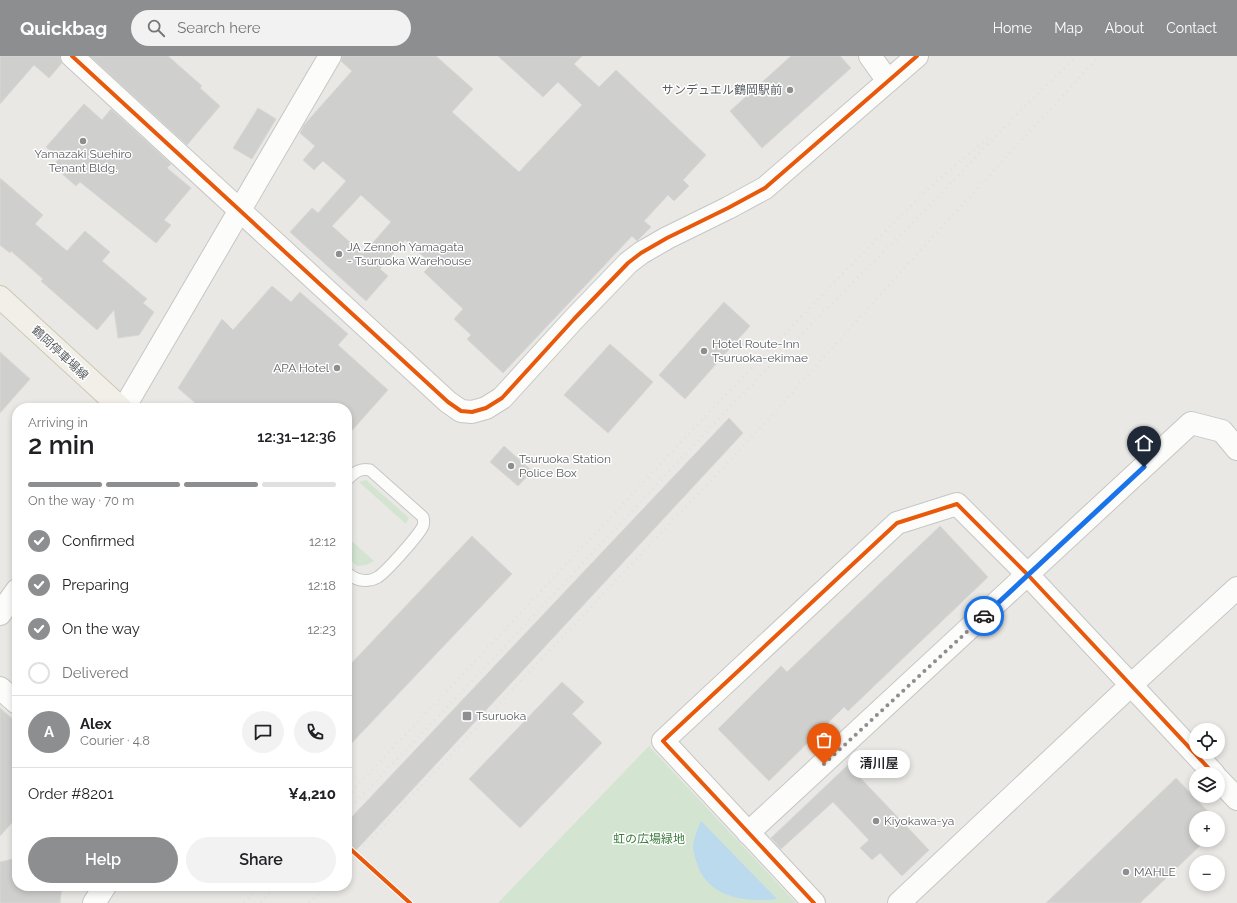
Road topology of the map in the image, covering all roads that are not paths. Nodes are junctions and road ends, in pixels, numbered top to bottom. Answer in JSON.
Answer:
{"nodes":[{"id":1,"x":72,"y":56,"type":"edge"},
{"id":2,"x":330,"y":56,"type":"edge"},
{"id":3,"x":870,"y":56,"type":"edge"},
{"id":4,"x":917,"y":56,"type":"edge"},
{"id":5,"x":888,"y":81,"type":"junction"},
{"id":6,"x":240,"y":210,"type":"junction"},
{"id":7,"x":3,"y":303,"type":"edge"},
{"id":8,"x":115,"y":403,"type":"edge"},
{"id":9,"x":127,"y":403,"type":"edge"},
{"id":10,"x":1237,"y":448,"type":"edge"},
{"id":11,"x":352,"y":475,"type":"edge"},
{"id":12,"x":352,"y":576,"type":"edge"},
{"id":13,"x":1028,"y":576,"type":"junction"},
{"id":14,"x":1237,"y":588,"type":"edge"},
{"id":15,"x":12,"y":597,"type":"edge"},
{"id":16,"x":0,"y":614,"type":"edge"},
{"id":17,"x":1131,"y":685,"type":"junction"},
{"id":18,"x":0,"y":688,"type":"edge"},
{"id":19,"x":12,"y":699,"type":"edge"},
{"id":20,"x":1207,"y":767,"type":"edge"},
{"id":21,"x":1225,"y":786,"type":"edge"},
{"id":22,"x":1237,"y":799,"type":"edge"},
{"id":23,"x":748,"y":833,"type":"junction"},
{"id":24,"x":102,"y":891,"type":"edge"},
{"id":25,"x":94,"y":903,"type":"edge"},
{"id":26,"x":814,"y":903,"type":"edge"},
{"id":27,"x":899,"y":903,"type":"edge"}],
"edges":[{"from":1,"to":6,"type":"street"},
{"from":2,"to":6,"type":"street"},
{"from":3,"to":5,"type":"street"},
{"from":4,"to":5,"type":"street"},
{"from":5,"to":6,"type":"street"},
{"from":6,"to":9,"type":"street"},
{"from":7,"to":8,"type":"main road","name":"鶴岡停車場線"},
{"from":10,"to":13,"type":"street"},
{"from":11,"to":12,"type":"lane"},
{"from":13,"to":17,"type":"street"},
{"from":13,"to":23,"type":"street"},
{"from":13,"to":23,"type":"street"},
{"from":14,"to":17,"type":"street"},
{"from":15,"to":16,"type":"street"},
{"from":17,"to":20,"type":"street"},
{"from":17,"to":27,"type":"street"},
{"from":18,"to":19,"type":"street"},
{"from":21,"to":22,"type":"street"},
{"from":23,"to":26,"type":"street"},
{"from":24,"to":25,"type":"street"}]}
